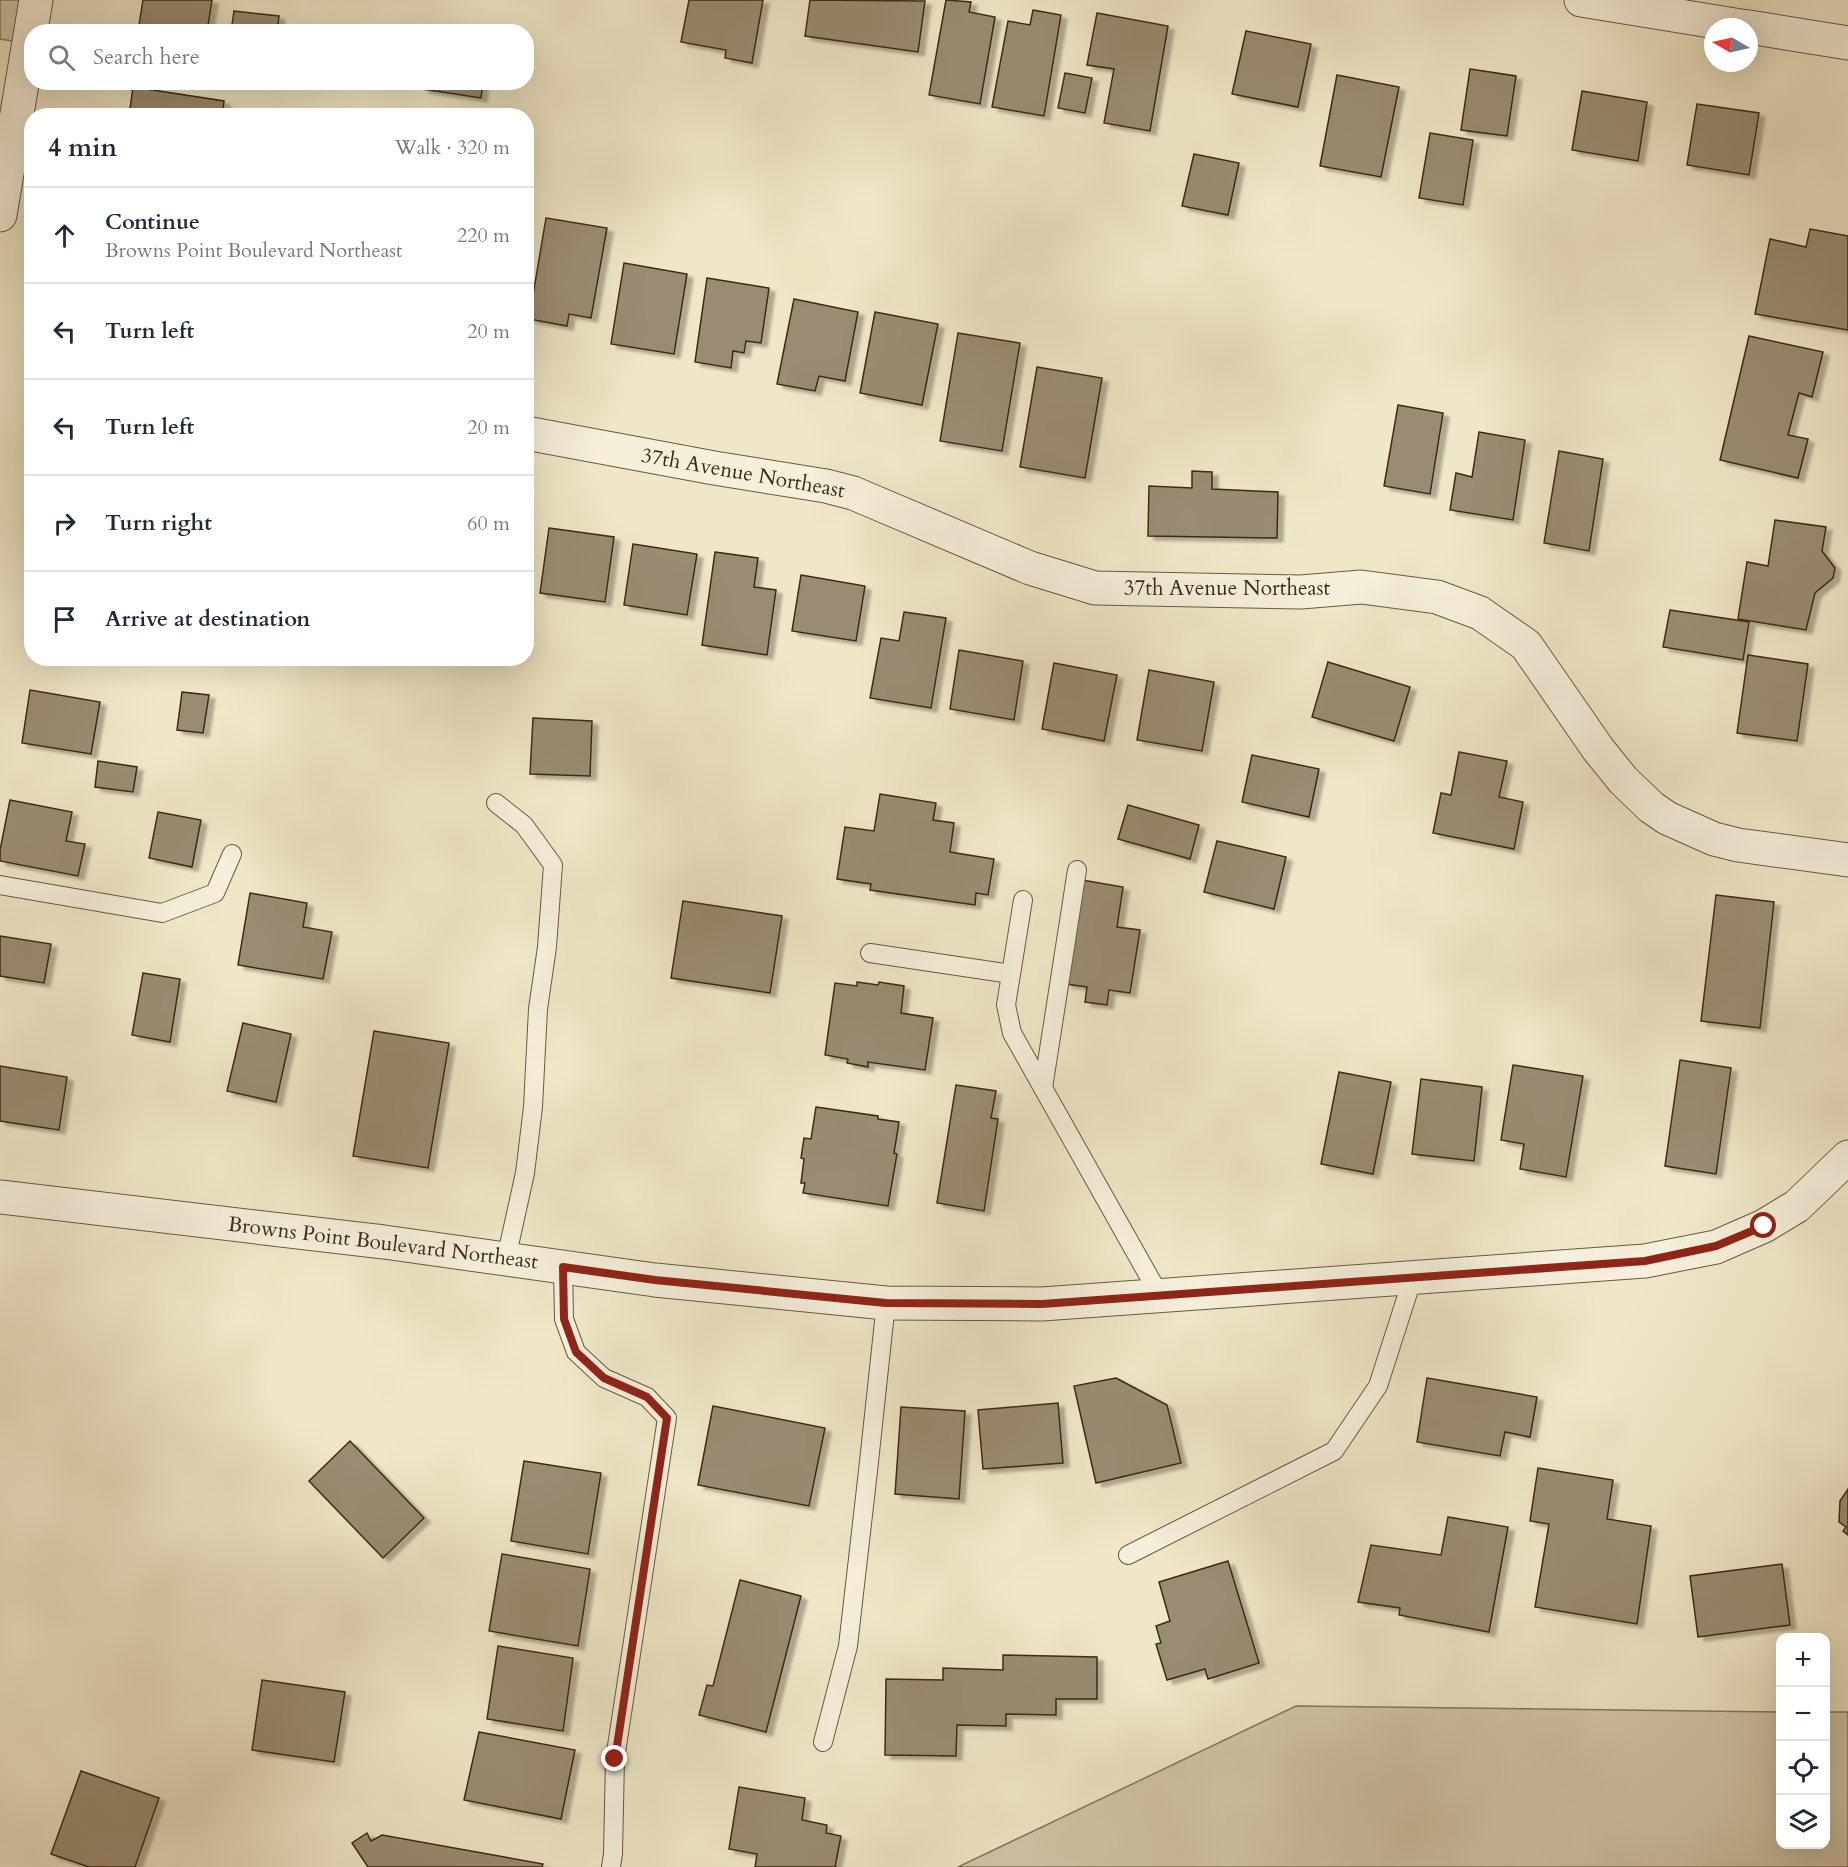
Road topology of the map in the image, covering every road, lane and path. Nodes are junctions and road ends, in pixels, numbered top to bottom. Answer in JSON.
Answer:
{"nodes":[{"id":1,"x":36,"y":0,"type":"edge"},
{"id":2,"x":1581,"y":0,"type":"edge"},
{"id":3,"x":1704,"y":20,"type":"edge"},
{"id":4,"x":32,"y":24,"type":"edge"},
{"id":5,"x":1758,"y":29,"type":"edge"},
{"id":6,"x":1848,"y":43,"type":"edge"},
{"id":7,"x":24,"y":72,"type":"edge"},
{"id":8,"x":0,"y":215,"type":"edge"},
{"id":9,"x":534,"y":434,"type":"edge"},
{"id":10,"x":496,"y":803,"type":"dead end"},
{"id":11,"x":232,"y":854,"type":"dead end"},
{"id":12,"x":1848,"y":860,"type":"edge"},
{"id":13,"x":1077,"y":870,"type":"dead end"},
{"id":14,"x":0,"y":885,"type":"edge"},
{"id":15,"x":1023,"y":900,"type":"dead end"},
{"id":16,"x":870,"y":953,"type":"dead end"},
{"id":17,"x":1011,"y":974,"type":"junction"},
{"id":18,"x":1043,"y":1088,"type":"junction"},
{"id":19,"x":1848,"y":1157,"type":"edge"},
{"id":20,"x":0,"y":1197,"type":"edge"},
{"id":21,"x":506,"y":1259,"type":"junction"},
{"id":22,"x":563,"y":1267,"type":"junction"},
{"id":23,"x":1413,"y":1277,"type":"junction"},
{"id":24,"x":1160,"y":1296,"type":"junction"},
{"id":25,"x":886,"y":1303,"type":"junction"},
{"id":26,"x":1128,"y":1555,"type":"dead end"},
{"id":27,"x":823,"y":1742,"type":"dead end"},
{"id":28,"x":611,"y":1867,"type":"edge"}],
"edges":[{"from":1,"to":4,"type":"street"},
{"from":2,"to":3,"type":"street"},
{"from":5,"to":6,"type":"street"},
{"from":7,"to":8,"type":"street"},
{"from":9,"to":12,"type":"street","name":"37th Avenue Northeast"},
{"from":10,"to":21,"type":"lane"},
{"from":11,"to":14,"type":"lane"},
{"from":13,"to":18,"type":"lane"},
{"from":15,"to":17,"type":"lane"},
{"from":16,"to":17,"type":"lane"},
{"from":17,"to":18,"type":"lane"},
{"from":18,"to":24,"type":"lane"},
{"from":19,"to":23,"type":"street","name":"Browns Point Boulevard Northeast"},
{"from":20,"to":21,"type":"street","name":"Browns Point Boulevard Northeast"},
{"from":21,"to":22,"type":"street","name":"Browns Point Boulevard Northeast"},
{"from":22,"to":25,"type":"street","name":"Browns Point Boulevard Northeast"},
{"from":22,"to":28,"type":"lane"},
{"from":23,"to":24,"type":"street","name":"Browns Point Boulevard Northeast"},
{"from":23,"to":26,"type":"lane"},
{"from":24,"to":25,"type":"street","name":"Browns Point Boulevard Northeast"},
{"from":25,"to":27,"type":"lane"}]}
